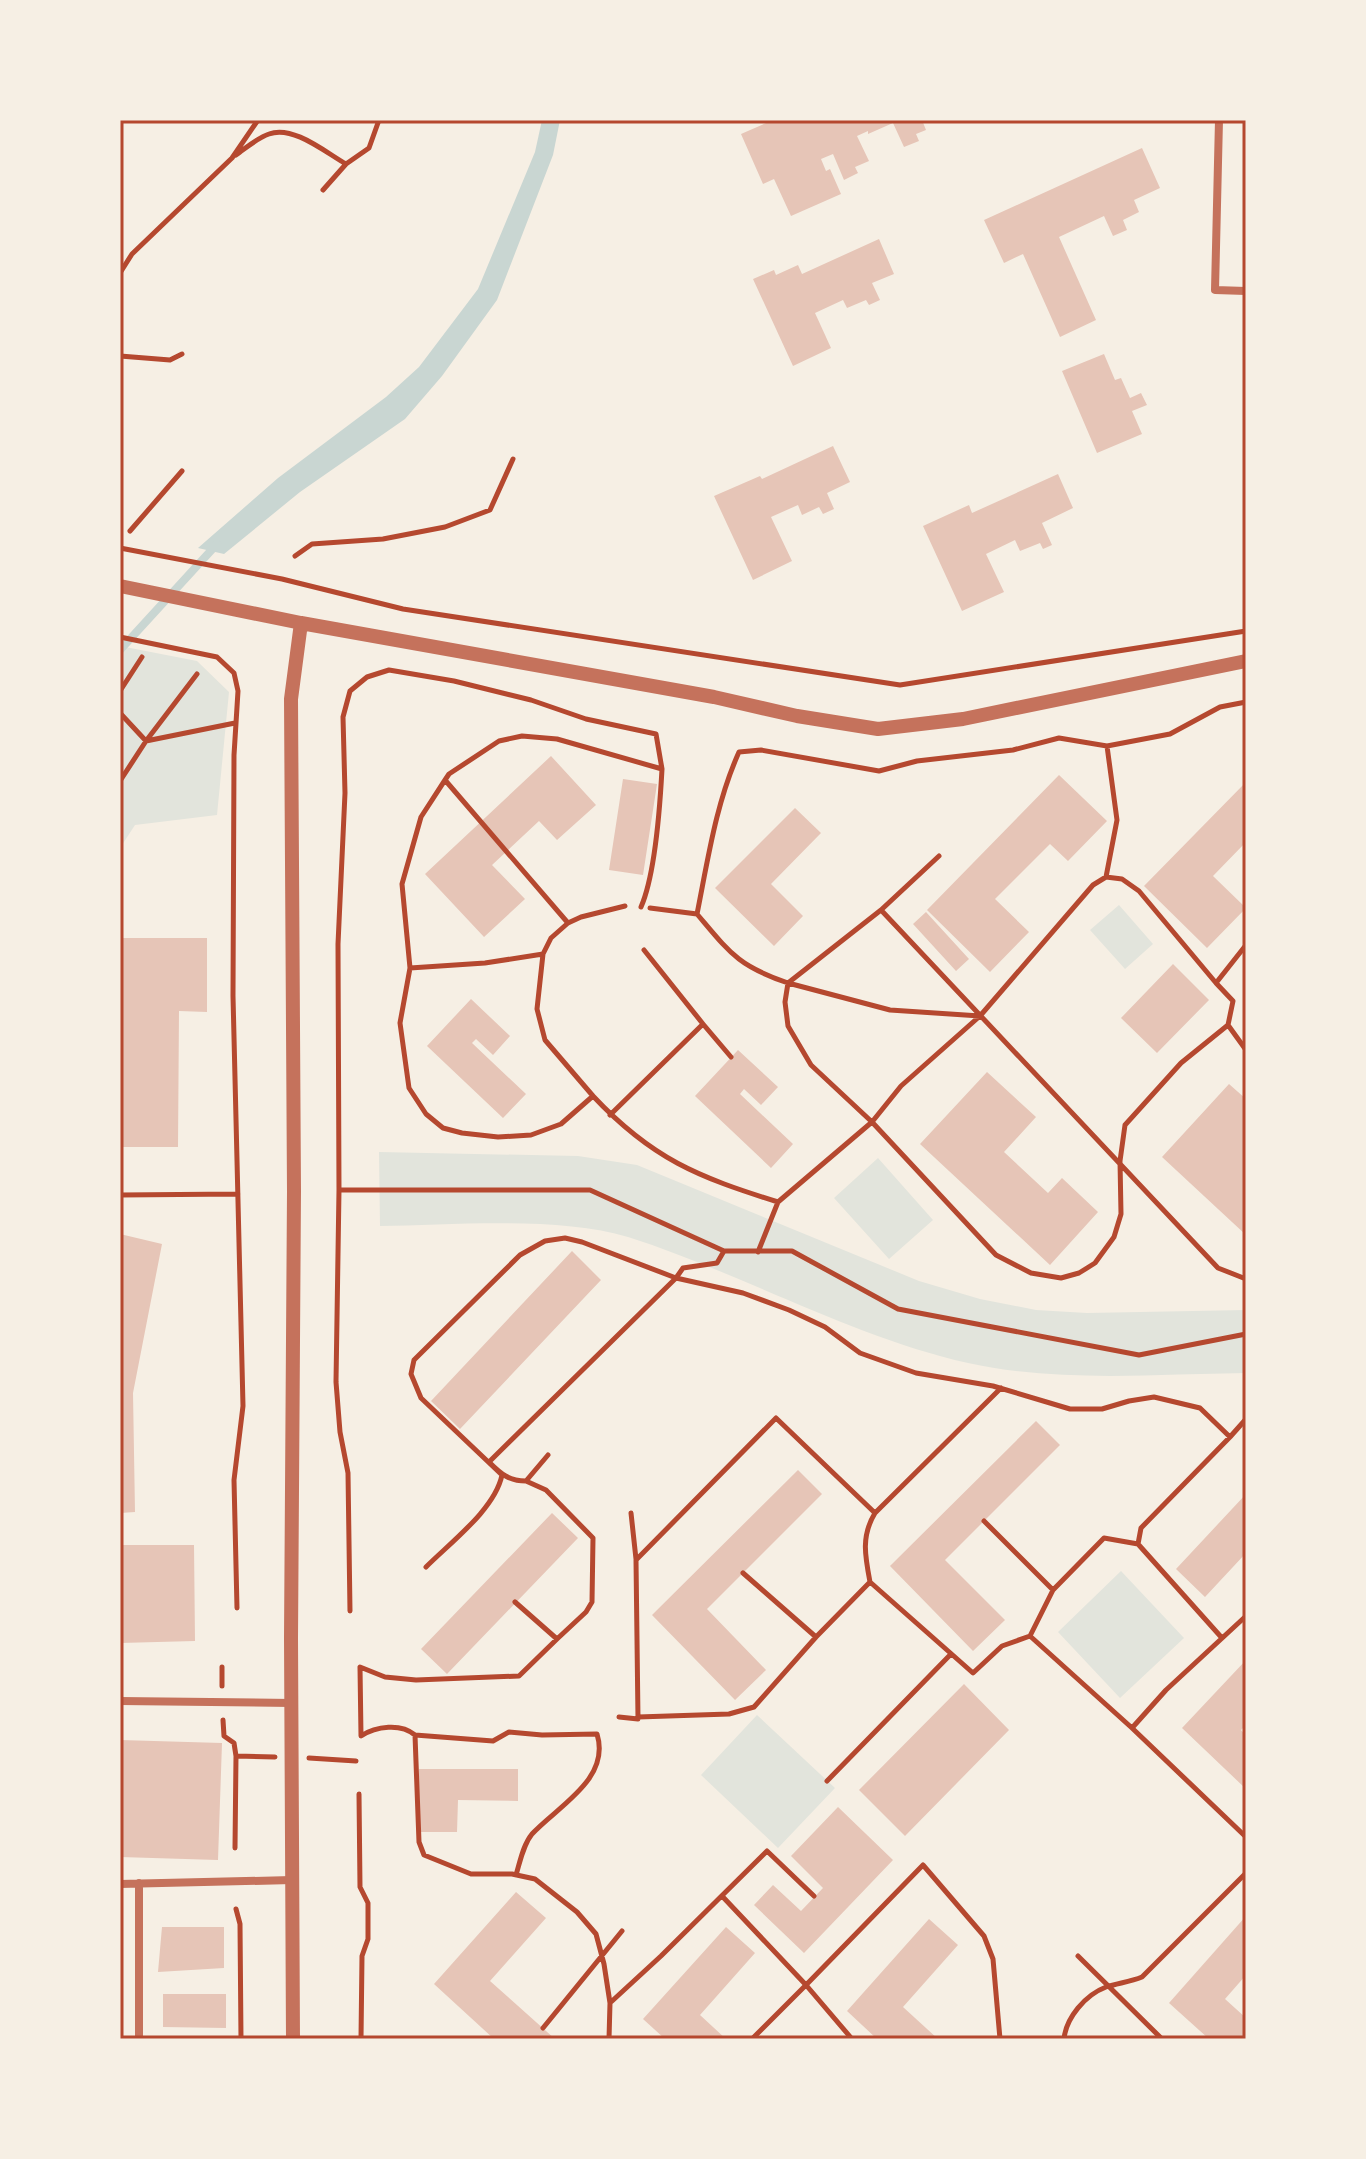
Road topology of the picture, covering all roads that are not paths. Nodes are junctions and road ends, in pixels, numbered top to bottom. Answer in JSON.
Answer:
{"nodes":[{"id":1,"x":1219,"y":120,"type":"edge"},
{"id":2,"x":1246,"y":291,"type":"edge"},
{"id":3,"x":120,"y":586,"type":"edge"},
{"id":4,"x":301,"y":623,"type":"junction"},
{"id":5,"x":1246,"y":661,"type":"edge"},
{"id":6,"x":120,"y":1701,"type":"edge"},
{"id":7,"x":292,"y":1703,"type":"junction"},
{"id":8,"x":292,"y":1880,"type":"junction"},
{"id":9,"x":139,"y":1883,"type":"junction"},
{"id":10,"x":120,"y":1884,"type":"edge"},
{"id":11,"x":139,"y":2039,"type":"edge"},
{"id":12,"x":293,"y":2039,"type":"edge"}],
"edges":[{"from":1,"to":2,"type":"street"},
{"from":3,"to":4,"type":"street"},
{"from":4,"to":5,"type":"street"},
{"from":4,"to":7,"type":"street"},
{"from":6,"to":7,"type":"street"},
{"from":7,"to":8,"type":"street"},
{"from":8,"to":9,"type":"street"},
{"from":8,"to":12,"type":"street"},
{"from":9,"to":10,"type":"street"},
{"from":9,"to":11,"type":"street"}]}
